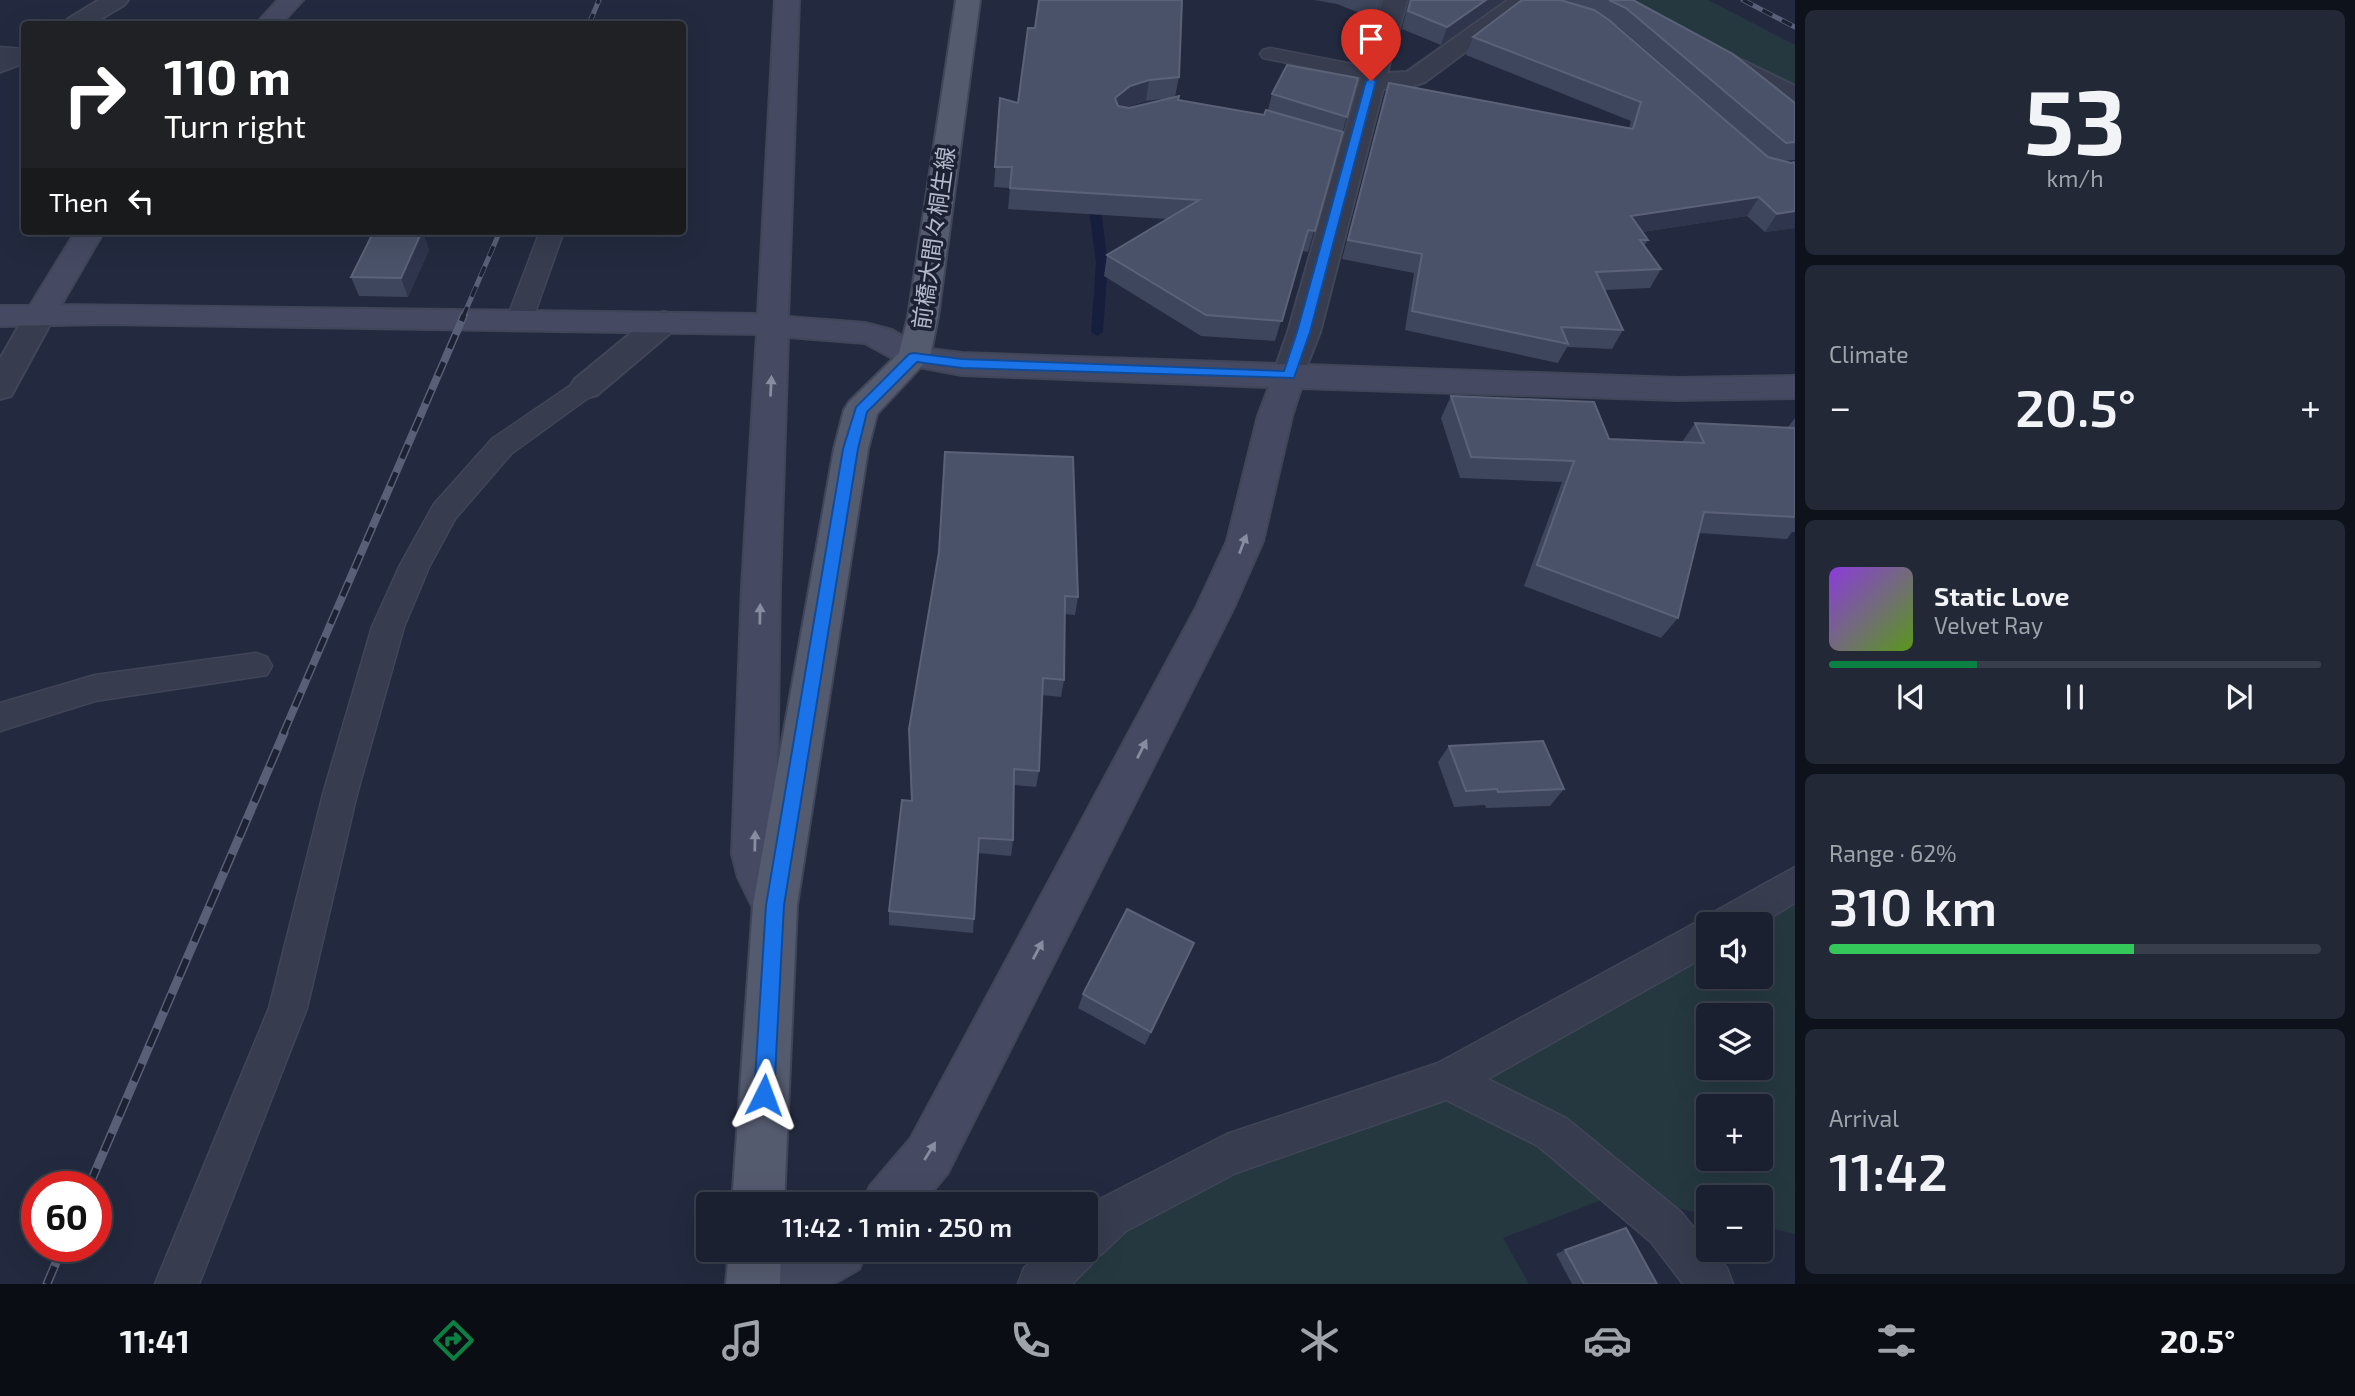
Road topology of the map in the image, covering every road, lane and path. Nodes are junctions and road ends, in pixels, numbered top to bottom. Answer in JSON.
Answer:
{"nodes":[{"id":1,"x":116,"y":0,"type":"edge"},
{"id":2,"x":291,"y":0,"type":"edge"},
{"id":3,"x":787,"y":0,"type":"edge"},
{"id":4,"x":968,"y":0,"type":"edge"},
{"id":5,"x":1395,"y":0,"type":"edge"},
{"id":6,"x":1524,"y":0,"type":"edge"},
{"id":7,"x":1547,"y":7,"type":"edge"},
{"id":8,"x":81,"y":21,"type":"edge"},
{"id":9,"x":271,"y":21,"type":"edge"},
{"id":10,"x":1698,"y":44,"type":"edge"},
{"id":11,"x":1270,"y":54,"type":"dead end"},
{"id":12,"x":1372,"y":77,"type":"junction"},
{"id":13,"x":1795,"y":96,"type":"edge"},
{"id":14,"x":88,"y":235,"type":"edge"},
{"id":15,"x":551,"y":235,"type":"edge"},
{"id":16,"x":40,"y":315,"type":"junction"},
{"id":17,"x":0,"y":316,"type":"edge"},
{"id":18,"x":519,"y":321,"type":"junction"},
{"id":19,"x":664,"y":322,"type":"junction"},
{"id":20,"x":773,"y":326,"type":"junction"},
{"id":21,"x":914,"y":357,"type":"junction"},
{"id":22,"x":1289,"y":375,"type":"junction"},
{"id":23,"x":586,"y":387,"type":"joint"},
{"id":24,"x":1795,"y":387,"type":"edge"},
{"id":25,"x":0,"y":388,"type":"edge"},
{"id":26,"x":256,"y":666,"type":"dead end"},
{"id":27,"x":0,"y":717,"type":"edge"},
{"id":28,"x":1795,"y":884,"type":"edge"},
{"id":29,"x":775,"y":905,"type":"junction"},
{"id":30,"x":1747,"y":912,"type":"edge"},
{"id":31,"x":1696,"y":942,"type":"edge"},
{"id":32,"x":1447,"y":1080,"type":"junction"},
{"id":33,"x":759,"y":1192,"type":"edge"},
{"id":34,"x":898,"y":1192,"type":"edge"},
{"id":35,"x":1098,"y":1228,"type":"edge"},
{"id":36,"x":754,"y":1262,"type":"edge"},
{"id":37,"x":820,"y":1262,"type":"edge"},
{"id":38,"x":1063,"y":1262,"type":"edge"},
{"id":39,"x":177,"y":1284,"type":"edge"},
{"id":40,"x":753,"y":1284,"type":"edge"},
{"id":41,"x":782,"y":1284,"type":"edge"},
{"id":42,"x":1040,"y":1284,"type":"edge"},
{"id":43,"x":1711,"y":1284,"type":"edge"}],
"edges":[{"from":1,"to":8,"type":"street"},
{"from":2,"to":9,"type":"street"},
{"from":3,"to":20,"type":"street"},
{"from":4,"to":21,"type":"main road","name":"前橋大間々桐生線"},
{"from":5,"to":12,"type":"street"},
{"from":6,"to":7,"type":"lane"},
{"from":6,"to":12,"type":"street"},
{"from":10,"to":13,"type":"street"},
{"from":11,"to":12,"type":"lane"},
{"from":12,"to":22,"type":"street"},
{"from":14,"to":16,"type":"street"},
{"from":15,"to":18,"type":"lane"},
{"from":16,"to":17,"type":"street"},
{"from":16,"to":18,"type":"street"},
{"from":16,"to":25,"type":"street"},
{"from":18,"to":19,"type":"street"},
{"from":19,"to":20,"type":"street"},
{"from":19,"to":23,"type":"street"},
{"from":20,"to":21,"type":"street"},
{"from":29,"to":20,"type":"street","one_way":true},
{"from":21,"to":22,"type":"street"},
{"from":21,"to":29,"type":"main road","name":"前橋大間々桐生線"},
{"from":22,"to":24,"type":"street"},
{"from":34,"to":22,"type":"street","one_way":true},
{"from":23,"to":39,"type":"lane"},
{"from":26,"to":27,"type":"lane"},
{"from":28,"to":30,"type":"lane"},
{"from":29,"to":33,"type":"main road","name":"前橋大間々桐生線"},
{"from":31,"to":32,"type":"lane"},
{"from":32,"to":35,"type":"lane"},
{"from":32,"to":43,"type":"lane"},
{"from":36,"to":40,"type":"main road"},
{"from":37,"to":41,"type":"street"},
{"from":38,"to":42,"type":"lane"}]}
